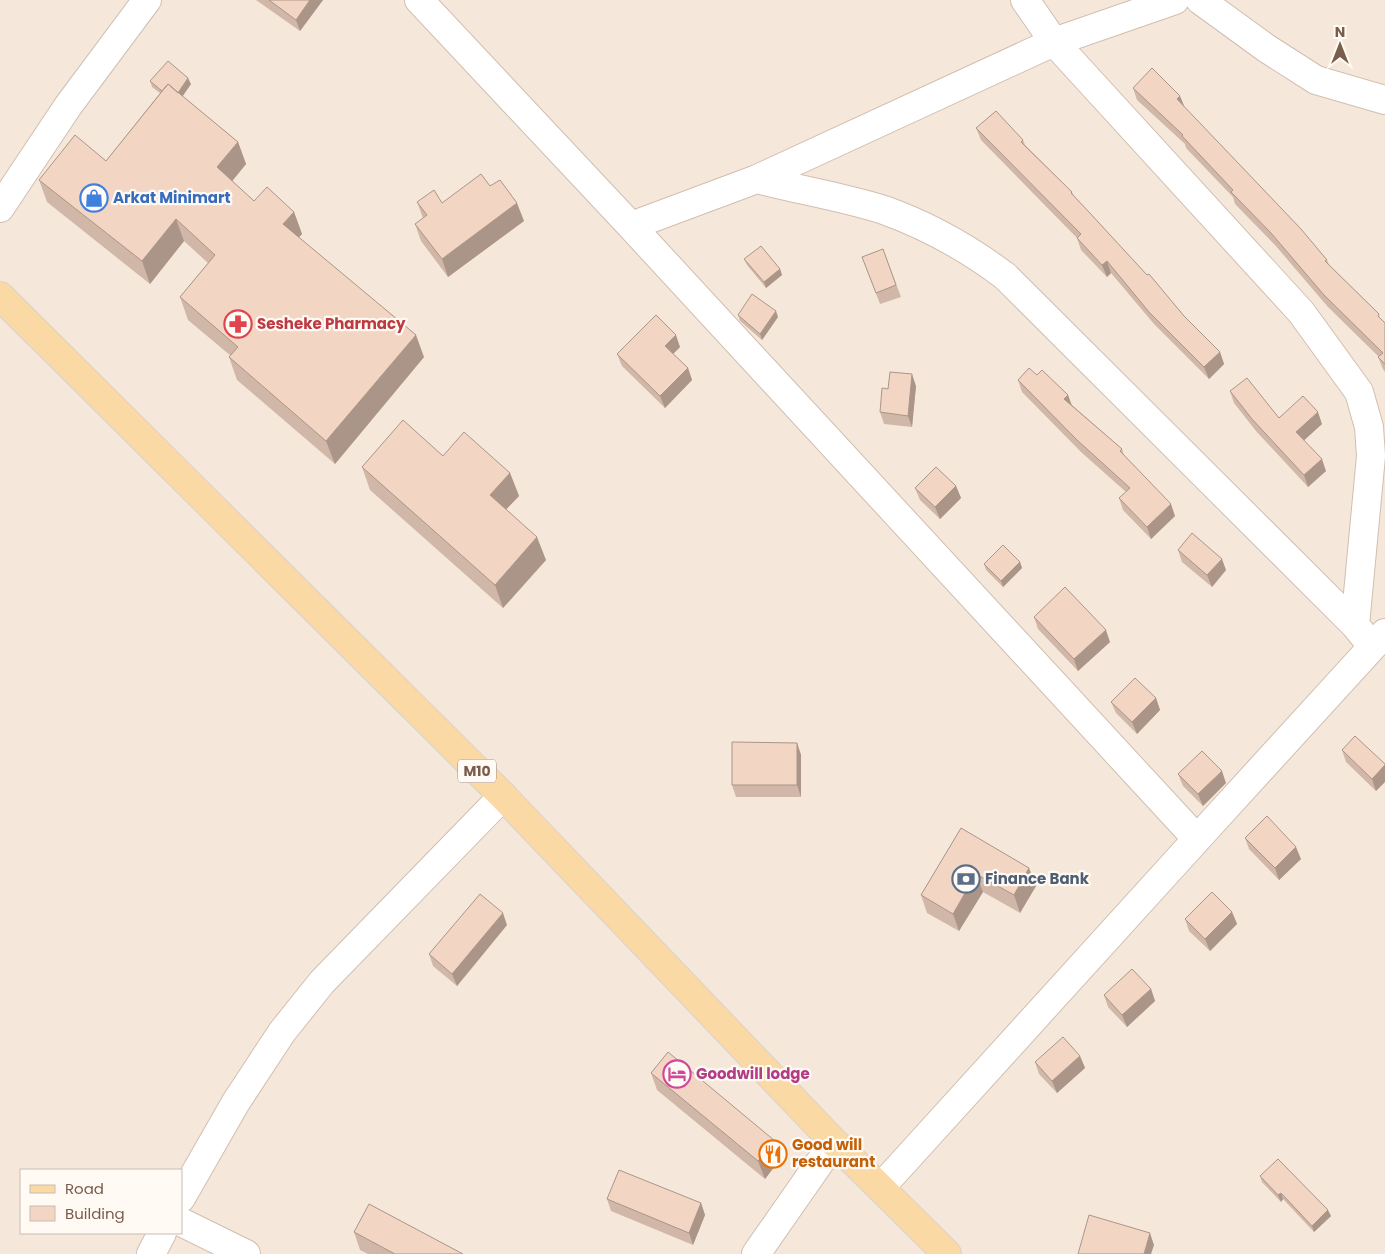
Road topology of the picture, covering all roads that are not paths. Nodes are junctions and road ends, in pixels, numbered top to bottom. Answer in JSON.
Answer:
{"nodes":[{"id":1,"x":147,"y":0,"type":"edge"},
{"id":2,"x":419,"y":0,"type":"edge"},
{"id":3,"x":1025,"y":0,"type":"edge"},
{"id":4,"x":1200,"y":0,"type":"edge"},
{"id":5,"x":1169,"y":1,"type":"edge"},
{"id":6,"x":1054,"y":42,"type":"junction"},
{"id":7,"x":1385,"y":100,"type":"edge"},
{"id":8,"x":757,"y":179,"type":"junction"},
{"id":9,"x":0,"y":208,"type":"edge"},
{"id":10,"x":631,"y":226,"type":"junction"},
{"id":11,"x":0,"y":296,"type":"edge"},
{"id":12,"x":1355,"y":625,"type":"junction"},
{"id":13,"x":1378,"y":640,"type":"edge"},
{"id":14,"x":503,"y":796,"type":"junction"},
{"id":15,"x":1197,"y":839,"type":"junction"},
{"id":16,"x":834,"y":1142,"type":"junction"},
{"id":17,"x":881,"y":1187,"type":"junction"},
{"id":18,"x":182,"y":1196,"type":"edge"},
{"id":19,"x":182,"y":1222,"type":"edge"},
{"id":20,"x":161,"y":1234,"type":"edge"},
{"id":21,"x":151,"y":1254,"type":"edge"},
{"id":22,"x":246,"y":1254,"type":"edge"},
{"id":23,"x":756,"y":1254,"type":"edge"},
{"id":24,"x":947,"y":1254,"type":"edge"}],
"edges":[{"from":1,"to":9,"type":"street"},
{"from":2,"to":10,"type":"street"},
{"from":3,"to":6,"type":"street"},
{"from":4,"to":7,"type":"street"},
{"from":5,"to":6,"type":"street"},
{"from":6,"to":8,"type":"street"},
{"from":6,"to":12,"type":"street"},
{"from":8,"to":10,"type":"street"},
{"from":8,"to":12,"type":"street"},
{"from":10,"to":15,"type":"street"},
{"from":11,"to":14,"type":"main road","number":"M10"},
{"from":12,"to":13,"type":"street"},
{"from":13,"to":15,"type":"street"},
{"from":14,"to":16,"type":"main road","number":"M10"},
{"from":14,"to":18,"type":"street"},
{"from":15,"to":17,"type":"street"},
{"from":16,"to":17,"type":"main road","number":"M10"},
{"from":16,"to":23,"type":"street"},
{"from":17,"to":24,"type":"main road","number":"M10"},
{"from":19,"to":22,"type":"street"},
{"from":20,"to":21,"type":"street"}]}
